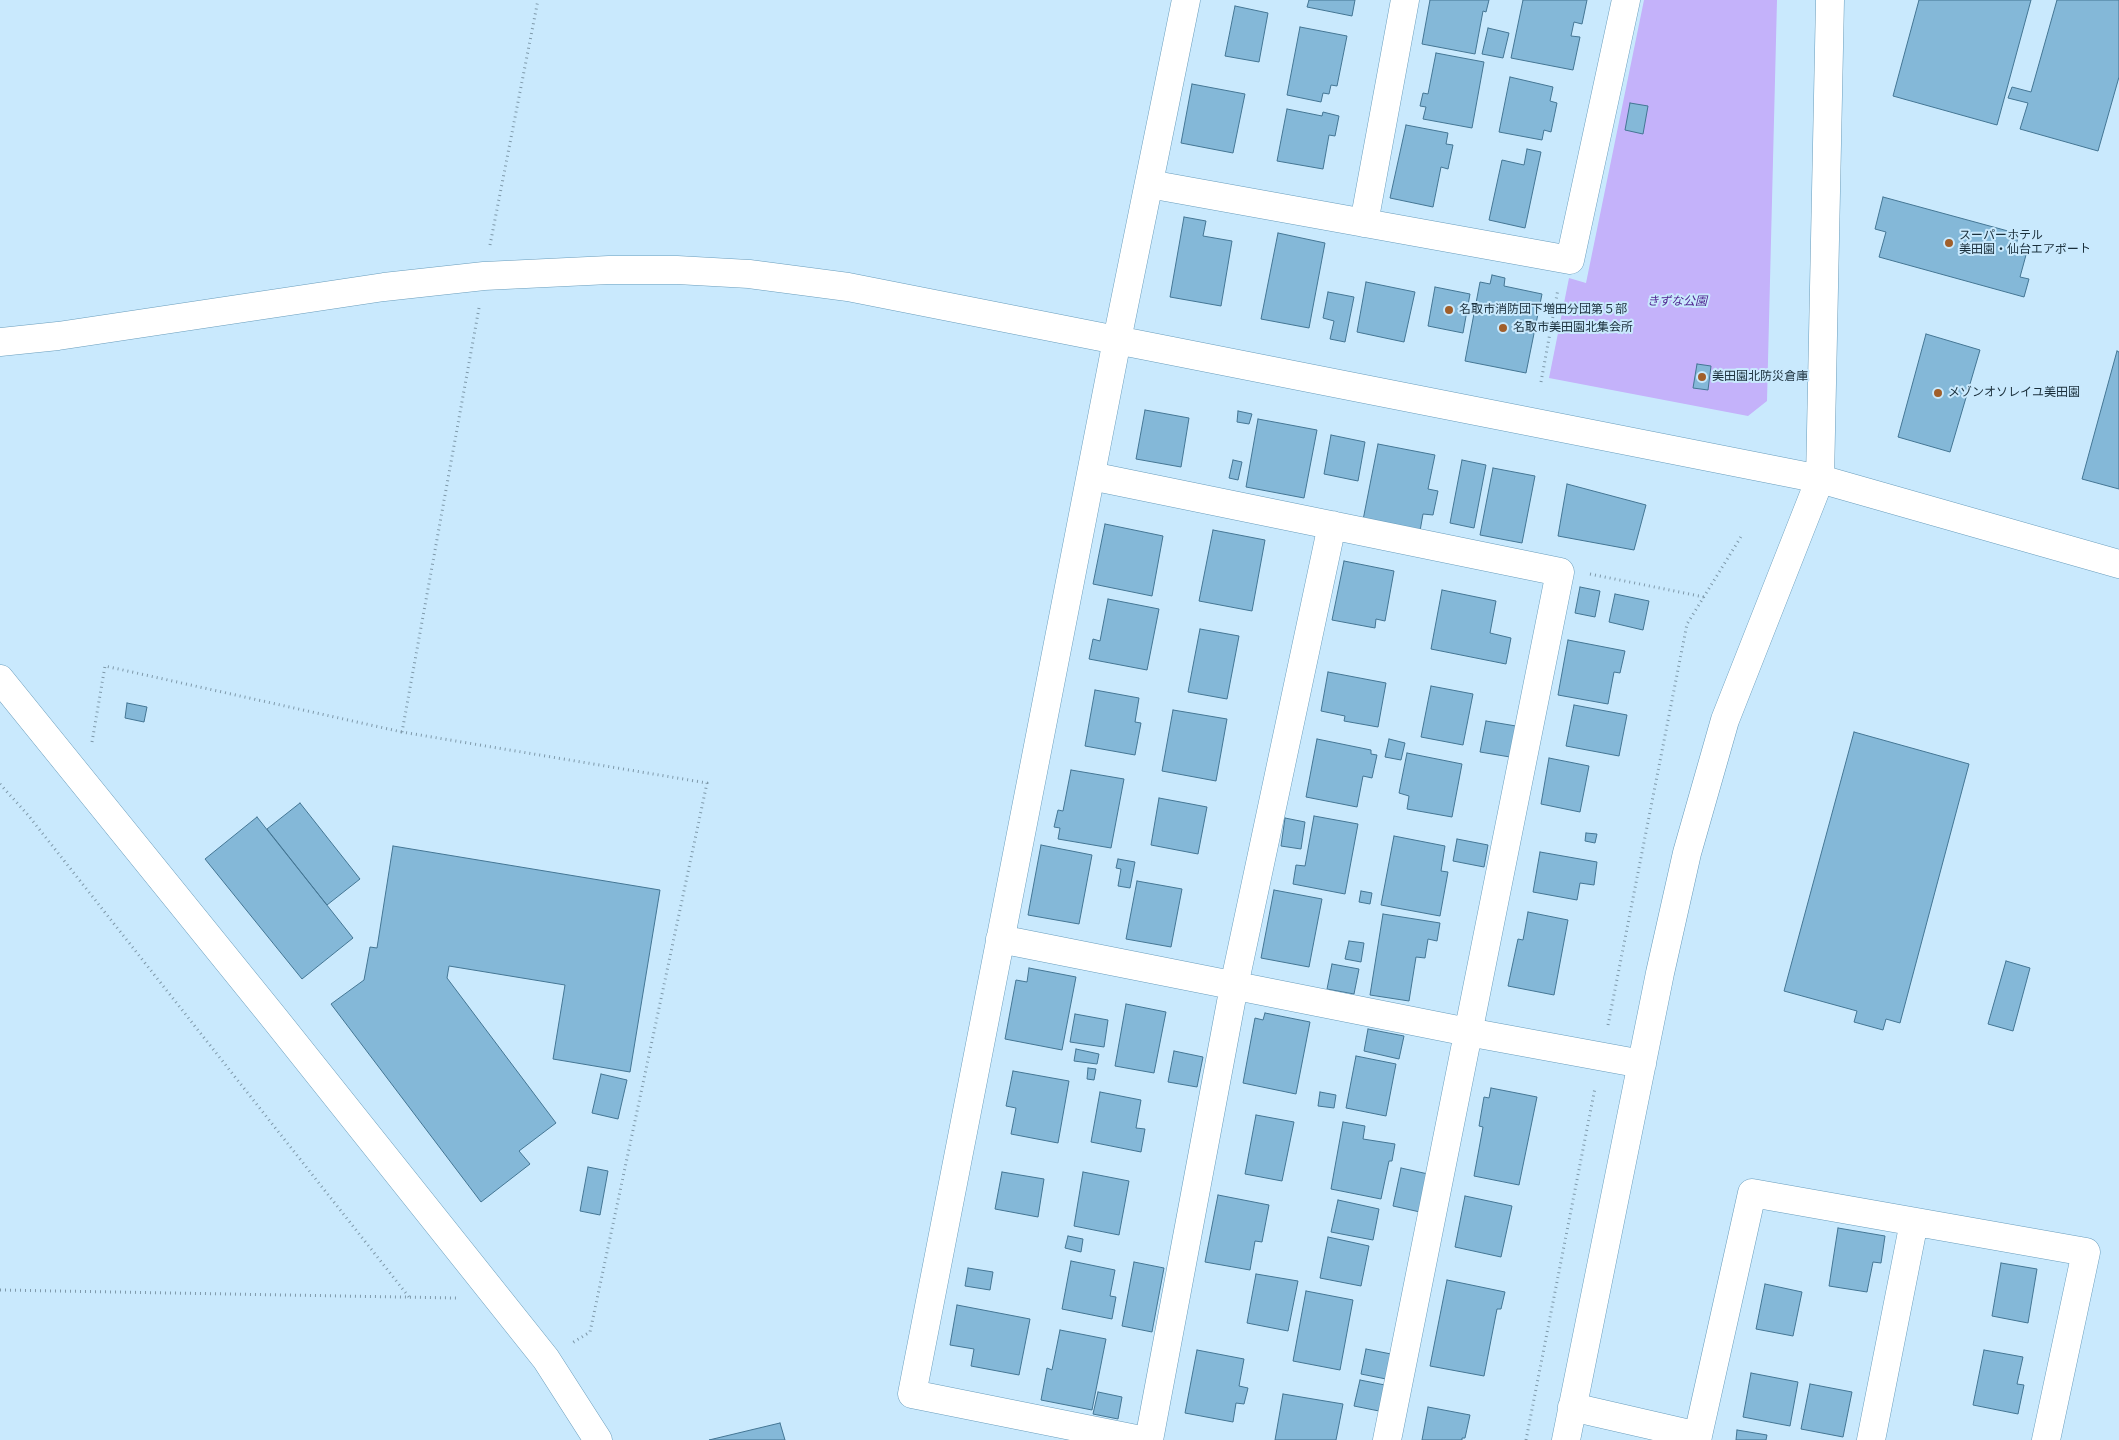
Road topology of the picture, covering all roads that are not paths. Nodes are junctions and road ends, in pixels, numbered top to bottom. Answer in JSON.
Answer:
{"nodes":[{"id":1,"x":1186,"y":0,"type":"edge"},
{"id":2,"x":1405,"y":0,"type":"edge"},
{"id":3,"x":1626,"y":0,"type":"edge"},
{"id":4,"x":1830,"y":0,"type":"edge"},
{"id":5,"x":1148,"y":184,"type":"junction"},
{"id":6,"x":1364,"y":223,"type":"junction"},
{"id":7,"x":1117,"y":340,"type":"junction"},
{"id":8,"x":0,"y":342,"type":"edge"},
{"id":9,"x":1091,"y":476,"type":"junction"},
{"id":10,"x":1820,"y":479,"type":"junction"},
{"id":11,"x":1332,"y":525,"type":"junction"},
{"id":12,"x":2119,"y":564,"type":"edge"},
{"id":13,"x":0,"y":679,"type":"edge"},
{"id":14,"x":1000,"y":939,"type":"junction"},
{"id":15,"x":1234,"y":986,"type":"junction"},
{"id":16,"x":1468,"y":1032,"type":"junction"},
{"id":17,"x":1642,"y":1064,"type":"junction"},
{"id":18,"x":1914,"y":1222,"type":"junction"},
{"id":19,"x":1572,"y":1408,"type":"junction"},
{"id":20,"x":1697,"y":1438,"type":"edge"},
{"id":21,"x":598,"y":1440,"type":"edge"},
{"id":22,"x":1141,"y":1440,"type":"edge"},
{"id":23,"x":1149,"y":1440,"type":"edge"},
{"id":24,"x":1387,"y":1440,"type":"edge"},
{"id":25,"x":1566,"y":1440,"type":"edge"},
{"id":26,"x":1870,"y":1440,"type":"edge"},
{"id":27,"x":2046,"y":1440,"type":"edge"}],
"edges":[{"from":1,"to":5,"type":"street"},
{"from":2,"to":6,"type":"street"},
{"from":3,"to":6,"type":"street"},
{"from":4,"to":10,"type":"street"},
{"from":5,"to":6,"type":"street"},
{"from":5,"to":7,"type":"street"},
{"from":7,"to":8,"type":"street"},
{"from":7,"to":9,"type":"street"},
{"from":7,"to":10,"type":"street"},
{"from":9,"to":11,"type":"street"},
{"from":9,"to":14,"type":"street"},
{"from":10,"to":12,"type":"street"},
{"from":10,"to":17,"type":"street"},
{"from":11,"to":15,"type":"street"},
{"from":11,"to":16,"type":"street"},
{"from":13,"to":21,"type":"street"},
{"from":14,"to":15,"type":"street"},
{"from":14,"to":22,"type":"street"},
{"from":15,"to":16,"type":"street"},
{"from":15,"to":23,"type":"street"},
{"from":16,"to":17,"type":"street"},
{"from":16,"to":24,"type":"street"},
{"from":17,"to":19,"type":"street"},
{"from":18,"to":20,"type":"street"},
{"from":18,"to":26,"type":"street"},
{"from":18,"to":27,"type":"street"},
{"from":19,"to":20,"type":"street"},
{"from":19,"to":25,"type":"street"}]}
